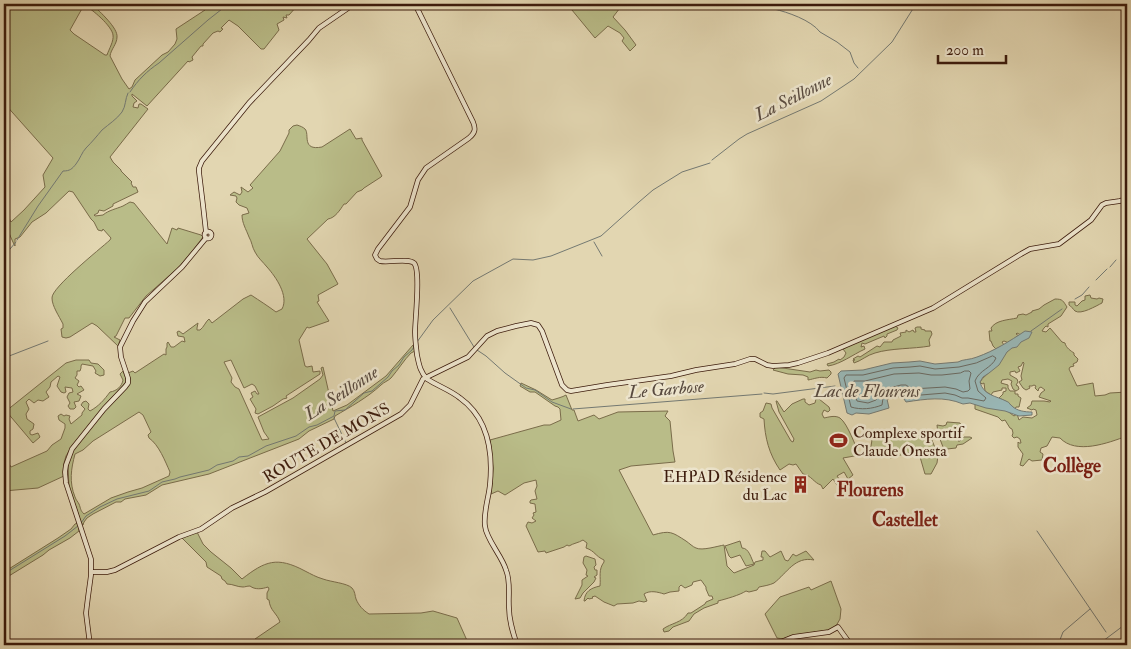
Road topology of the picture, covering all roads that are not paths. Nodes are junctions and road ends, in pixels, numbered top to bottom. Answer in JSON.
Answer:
{"nodes":[{"id":1,"x":354,"y":4,"type":"edge"},
{"id":2,"x":415,"y":4,"type":"edge"},
{"id":3,"x":1127,"y":198,"type":"edge"},
{"id":4,"x":426,"y":377,"type":"junction"},
{"id":5,"x":92,"y":570,"type":"junction"},
{"id":6,"x":90,"y":645,"type":"edge"},
{"id":7,"x":517,"y":645,"type":"edge"},
{"id":8,"x":773,"y":645,"type":"edge"},
{"id":9,"x":851,"y":645,"type":"edge"}],
"edges":[{"from":1,"to":5,"type":"street"},
{"from":2,"to":4,"type":"street"},
{"from":3,"to":4,"type":"street"},
{"from":4,"to":5,"type":"street","name":"ROUTE DE MONS"},
{"from":4,"to":7,"type":"street"},
{"from":5,"to":6,"type":"street"},
{"from":8,"to":9,"type":"street"}]}
